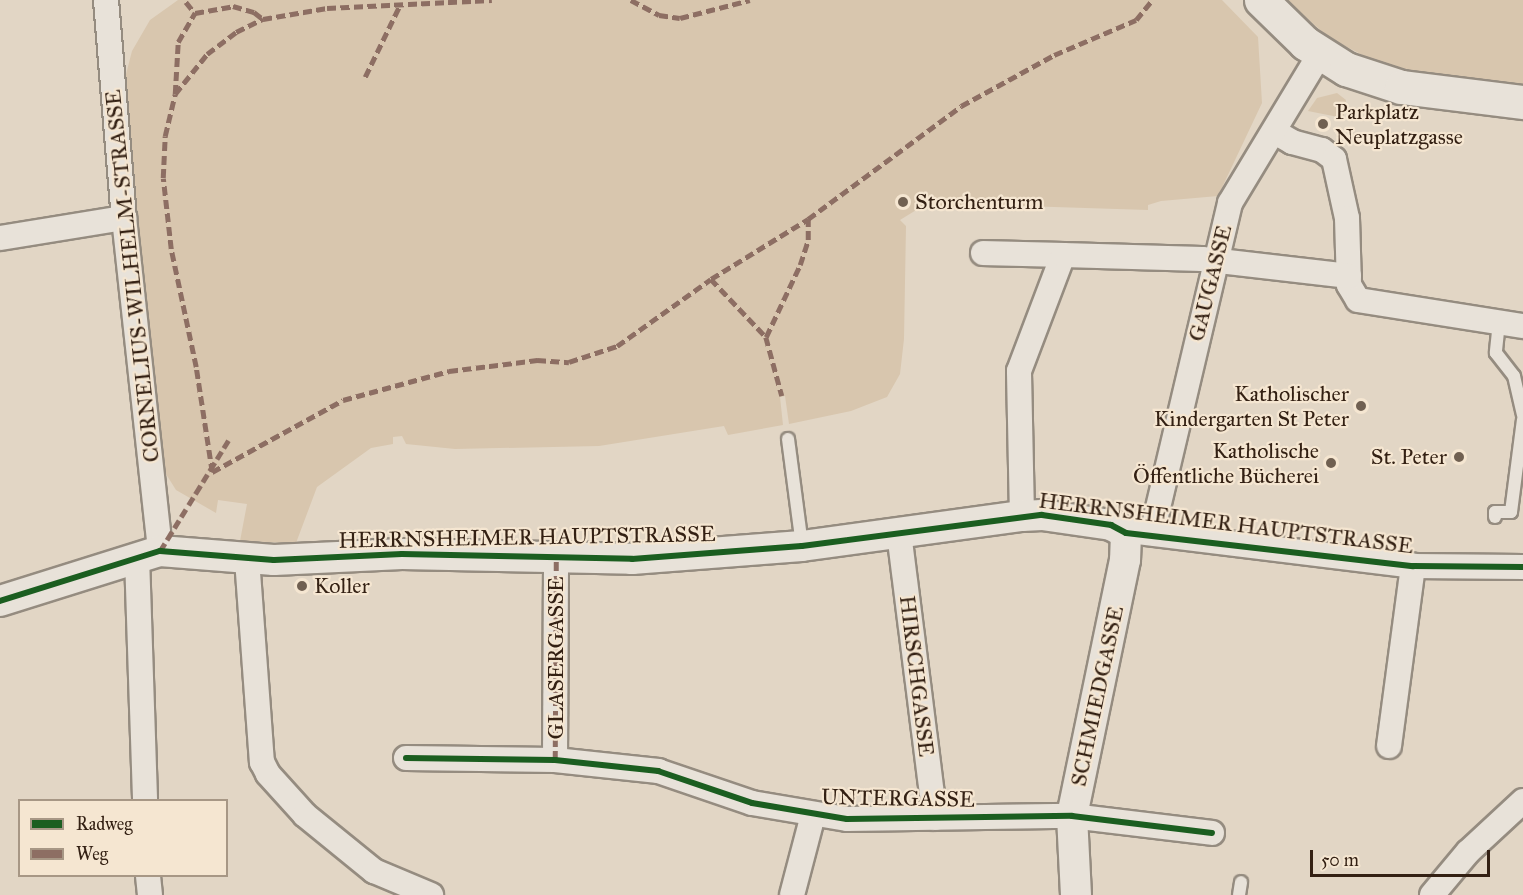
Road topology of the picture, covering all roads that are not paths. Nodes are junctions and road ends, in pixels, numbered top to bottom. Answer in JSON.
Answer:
{"nodes":[{"id":1,"x":106,"y":0,"type":"edge"},
{"id":2,"x":1261,"y":0,"type":"edge"},
{"id":3,"x":1320,"y":54,"type":"junction"},
{"id":4,"x":1523,"y":102,"type":"edge"},
{"id":5,"x":1275,"y":132,"type":"junction"},
{"id":6,"x":124,"y":218,"type":"junction"},
{"id":7,"x":0,"y":238,"type":"edge"},
{"id":8,"x":983,"y":253,"type":"dead end"},
{"id":9,"x":1063,"y":255,"type":"junction"},
{"id":10,"x":1214,"y":261,"type":"junction"},
{"id":11,"x":1349,"y":276,"type":"junction"},
{"id":12,"x":1498,"y":322,"type":"junction"},
{"id":13,"x":1523,"y":326,"type":"edge"},
{"id":14,"x":1523,"y":417,"type":"edge"},
{"id":15,"x":788,"y":439,"type":"dead end"},
{"id":16,"x":1022,"y":516,"type":"junction"},
{"id":17,"x":1495,"y":517,"type":"dead end"},
{"id":18,"x":899,"y":533,"type":"junction"},
{"id":19,"x":1139,"y":533,"type":"junction"},
{"id":20,"x":802,"y":546,"type":"junction"},
{"id":21,"x":148,"y":554,"type":"junction"},
{"id":22,"x":556,"y":556,"type":"junction"},
{"id":23,"x":247,"y":559,"type":"junction"},
{"id":24,"x":1413,"y":566,"type":"junction"},
{"id":25,"x":1523,"y":567,"type":"edge"},
{"id":26,"x":0,"y":601,"type":"edge"},
{"id":27,"x":1389,"y":746,"type":"dead end"},
{"id":28,"x":406,"y":758,"type":"dead end"},
{"id":29,"x":555,"y":760,"type":"junction"},
{"id":30,"x":145,"y":799,"type":"edge"},
{"id":31,"x":1523,"y":801,"type":"edge"},
{"id":32,"x":813,"y":815,"type":"junction"},
{"id":33,"x":1072,"y":816,"type":"junction"},
{"id":34,"x":935,"y":818,"type":"junction"},
{"id":35,"x":1212,"y":832,"type":"dead end"},
{"id":36,"x":148,"y":877,"type":"edge"},
{"id":37,"x":374,"y":883,"type":"edge"},
{"id":38,"x":150,"y":895,"type":"edge"},
{"id":39,"x":431,"y":895,"type":"edge"},
{"id":40,"x":792,"y":895,"type":"edge"},
{"id":41,"x":1076,"y":895,"type":"edge"},
{"id":42,"x":1432,"y":895,"type":"edge"}],
"edges":[{"from":1,"to":6,"type":"street","name":"CORNELIUS-WILHELM-STRASSE"},
{"from":2,"to":3,"type":"main road"},
{"from":3,"to":4,"type":"main road"},
{"from":3,"to":5,"type":"street","name":"GAUGASSE"},
{"from":5,"to":10,"type":"street","name":"GAUGASSE"},
{"from":5,"to":11,"type":"street"},
{"from":6,"to":7,"type":"street"},
{"from":6,"to":21,"type":"street","name":"CORNELIUS-WILHELM-STRASSE"},
{"from":8,"to":9,"type":"street"},
{"from":9,"to":10,"type":"street"},
{"from":9,"to":16,"type":"street"},
{"from":10,"to":11,"type":"street"},
{"from":10,"to":19,"type":"street","name":"GAUGASSE"},
{"from":11,"to":12,"type":"street"},
{"from":12,"to":13,"type":"street"},
{"from":12,"to":14,"type":"lane"},
{"from":14,"to":17,"type":"lane"},
{"from":15,"to":20,"type":"lane"},
{"from":16,"to":18,"type":"street","name":"HERRNSHEIMER HAUPTSTRASSE"},
{"from":16,"to":19,"type":"street","name":"HERRNSHEIMER HAUPTSTRASSE"},
{"from":18,"to":20,"type":"street","name":"HERRNSHEIMER HAUPTSTRASSE"},
{"from":18,"to":34,"type":"street","name":"HIRSCHGASSE"},
{"from":19,"to":24,"type":"street","name":"HERRNSHEIMER HAUPTSTRASSE"},
{"from":19,"to":33,"type":"street","name":"SCHMIEDGASSE"},
{"from":20,"to":22,"type":"street","name":"HERRNSHEIMER HAUPTSTRASSE"},
{"from":21,"to":23,"type":"street","name":"HERRNSHEIMER HAUPTSTRASSE"},
{"from":21,"to":26,"type":"street","name":"HERRNSHEIMER HAUPTSTRASSE"},
{"from":21,"to":30,"type":"street","name":"CORNELIUS-WILHELM-STRASSE"},
{"from":22,"to":23,"type":"street","name":"HERRNSHEIMER HAUPTSTRASSE"},
{"from":22,"to":29,"type":"street","name":"GLASERGASSE"},
{"from":23,"to":37,"type":"street"},
{"from":24,"to":25,"type":"street","name":"HERRNSHEIMER HAUPTSTRASSE"},
{"from":24,"to":27,"type":"street"},
{"from":28,"to":29,"type":"street","name":"UNTERGASSE"},
{"from":29,"to":32,"type":"street","name":"UNTERGASSE"},
{"from":31,"to":42,"type":"street"},
{"from":32,"to":34,"type":"street","name":"UNTERGASSE"},
{"from":32,"to":40,"type":"street"},
{"from":33,"to":34,"type":"street","name":"UNTERGASSE"},
{"from":33,"to":35,"type":"street","name":"UNTERGASSE"},
{"from":33,"to":41,"type":"street","name":"SCHMIEDGASSE"},
{"from":36,"to":38,"type":"street"},
{"from":37,"to":39,"type":"street"}]}
